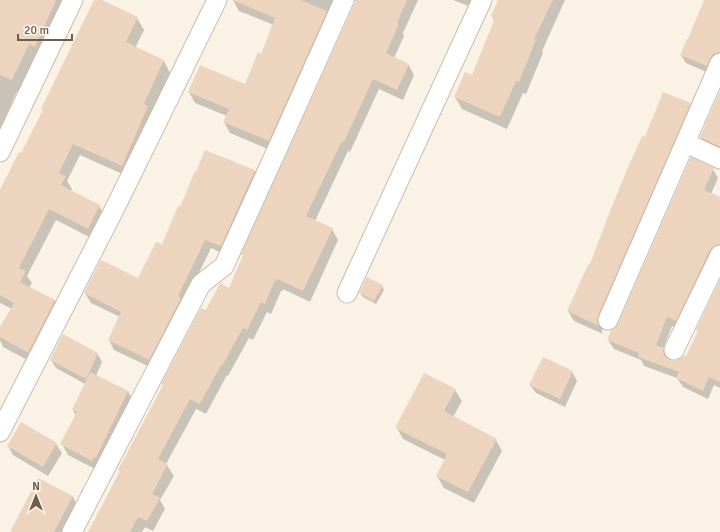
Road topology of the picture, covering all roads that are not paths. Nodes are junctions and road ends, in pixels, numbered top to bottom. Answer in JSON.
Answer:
{"nodes":[{"id":1,"x":73,"y":0,"type":"edge"},
{"id":2,"x":218,"y":0,"type":"edge"},
{"id":3,"x":344,"y":0,"type":"edge"},
{"id":4,"x":482,"y":0,"type":"edge"},
{"id":5,"x":720,"y":63,"type":"edge"},
{"id":6,"x":686,"y":143,"type":"junction"},
{"id":7,"x":0,"y":152,"type":"edge"},
{"id":8,"x":720,"y":159,"type":"edge"},
{"id":9,"x":720,"y":255,"type":"edge"},
{"id":10,"x":347,"y":293,"type":"dead end"},
{"id":11,"x":608,"y":320,"type":"dead end"},
{"id":12,"x":674,"y":350,"type":"dead end"},
{"id":13,"x":0,"y":432,"type":"edge"},
{"id":14,"x":72,"y":532,"type":"edge"}],
"edges":[{"from":1,"to":7,"type":"street"},
{"from":2,"to":13,"type":"street"},
{"from":3,"to":14,"type":"street"},
{"from":4,"to":10,"type":"street"},
{"from":5,"to":6,"type":"street"},
{"from":6,"to":8,"type":"street"},
{"from":6,"to":11,"type":"street"},
{"from":9,"to":12,"type":"street"}]}
